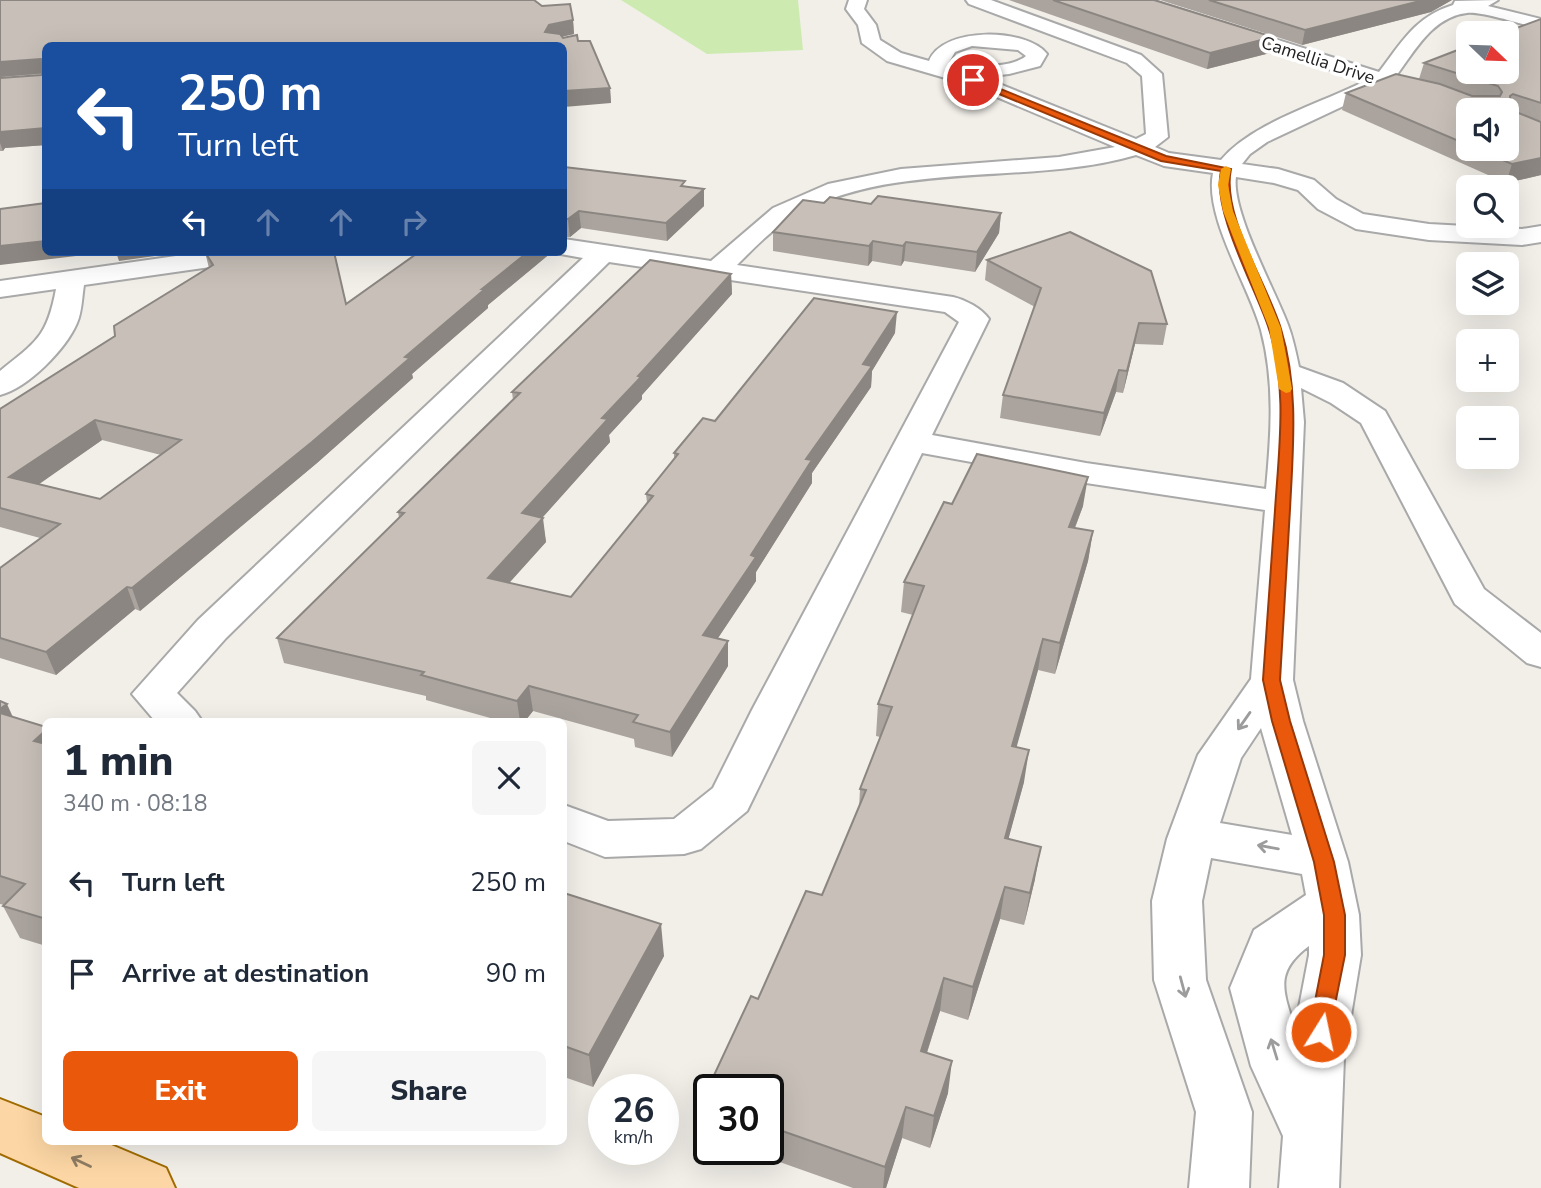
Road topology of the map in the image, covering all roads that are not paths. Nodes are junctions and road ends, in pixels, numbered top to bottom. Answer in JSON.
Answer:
{"nodes":[{"id":1,"x":859,"y":0,"type":"edge"},
{"id":2,"x":975,"y":0,"type":"edge"},
{"id":3,"x":1133,"y":0,"type":"edge"},
{"id":4,"x":1442,"y":0,"type":"edge"},
{"id":5,"x":1480,"y":4,"type":"edge"},
{"id":6,"x":1541,"y":24,"type":"edge"},
{"id":7,"x":876,"y":46,"type":"junction"},
{"id":8,"x":869,"y":67,"type":"dead end"},
{"id":9,"x":1383,"y":80,"type":"junction"},
{"id":10,"x":1456,"y":99,"type":"edge"},
{"id":11,"x":1136,"y":146,"type":"junction"},
{"id":12,"x":1226,"y":169,"type":"junction"},
{"id":13,"x":1541,"y":234,"type":"edge"},
{"id":14,"x":567,"y":247,"type":"edge"},
{"id":15,"x":603,"y":253,"type":"junction"},
{"id":16,"x":233,"y":256,"type":"edge"},
{"id":17,"x":718,"y":270,"type":"junction"},
{"id":18,"x":71,"y":280,"type":"junction"},
{"id":19,"x":0,"y":289,"type":"edge"},
{"id":20,"x":1285,"y":373,"type":"junction"},
{"id":21,"x":0,"y":386,"type":"edge"},
{"id":22,"x":910,"y":441,"type":"junction"},
{"id":23,"x":1283,"y":502,"type":"junction"},
{"id":24,"x":1541,"y":654,"type":"edge"},
{"id":25,"x":1272,"y":680,"type":"junction"},
{"id":26,"x":177,"y":718,"type":"edge"},
{"id":27,"x":567,"y":823,"type":"edge"},
{"id":28,"x":1191,"y":839,"type":"junction"},
{"id":29,"x":1328,"y":883,"type":"junction"},
{"id":30,"x":0,"y":1125,"type":"edge"},
{"id":31,"x":1311,"y":1134,"type":"junction"},
{"id":32,"x":42,"y":1143,"type":"edge"},
{"id":33,"x":46,"y":1145,"type":"edge"},
{"id":34,"x":145,"y":1188,"type":"edge"},
{"id":35,"x":1219,"y":1188,"type":"edge"},
{"id":36,"x":1310,"y":1188,"type":"edge"}],
"edges":[{"from":1,"to":7,"type":"street"},
{"from":2,"to":11,"type":"street"},
{"from":3,"to":9,"type":"street","name":"Camellia Drive"},
{"from":4,"to":5,"type":"street"},
{"from":5,"to":6,"type":"street"},
{"from":5,"to":9,"type":"street"},
{"from":7,"to":8,"type":"street"},
{"from":7,"to":11,"type":"street"},
{"from":9,"to":10,"type":"street","name":"Camellia Drive"},
{"from":9,"to":12,"type":"street"},
{"from":11,"to":12,"type":"street"},
{"from":11,"to":17,"type":"street"},
{"from":12,"to":13,"type":"street"},
{"from":12,"to":20,"type":"street"},
{"from":14,"to":15,"type":"street"},
{"from":15,"to":17,"type":"street"},
{"from":15,"to":26,"type":"street"},
{"from":16,"to":18,"type":"street"},
{"from":17,"to":22,"type":"street"},
{"from":18,"to":19,"type":"street"},
{"from":18,"to":21,"type":"street"},
{"from":20,"to":23,"type":"street"},
{"from":20,"to":24,"type":"street"},
{"from":22,"to":23,"type":"street"},
{"from":22,"to":27,"type":"street"},
{"from":23,"to":25,"type":"street"},
{"from":25,"to":28,"type":"street","one_way":true},
{"from":25,"to":29,"type":"street"},
{"from":29,"to":28,"type":"street","one_way":true},
{"from":28,"to":35,"type":"street","one_way":true},
{"from":29,"to":31,"type":"street"},
{"from":31,"to":29,"type":"street","one_way":true},
{"from":32,"to":30,"type":"main road","one_way":true},
{"from":31,"to":36,"type":"street"},
{"from":34,"to":33,"type":"main road","one_way":true}]}
